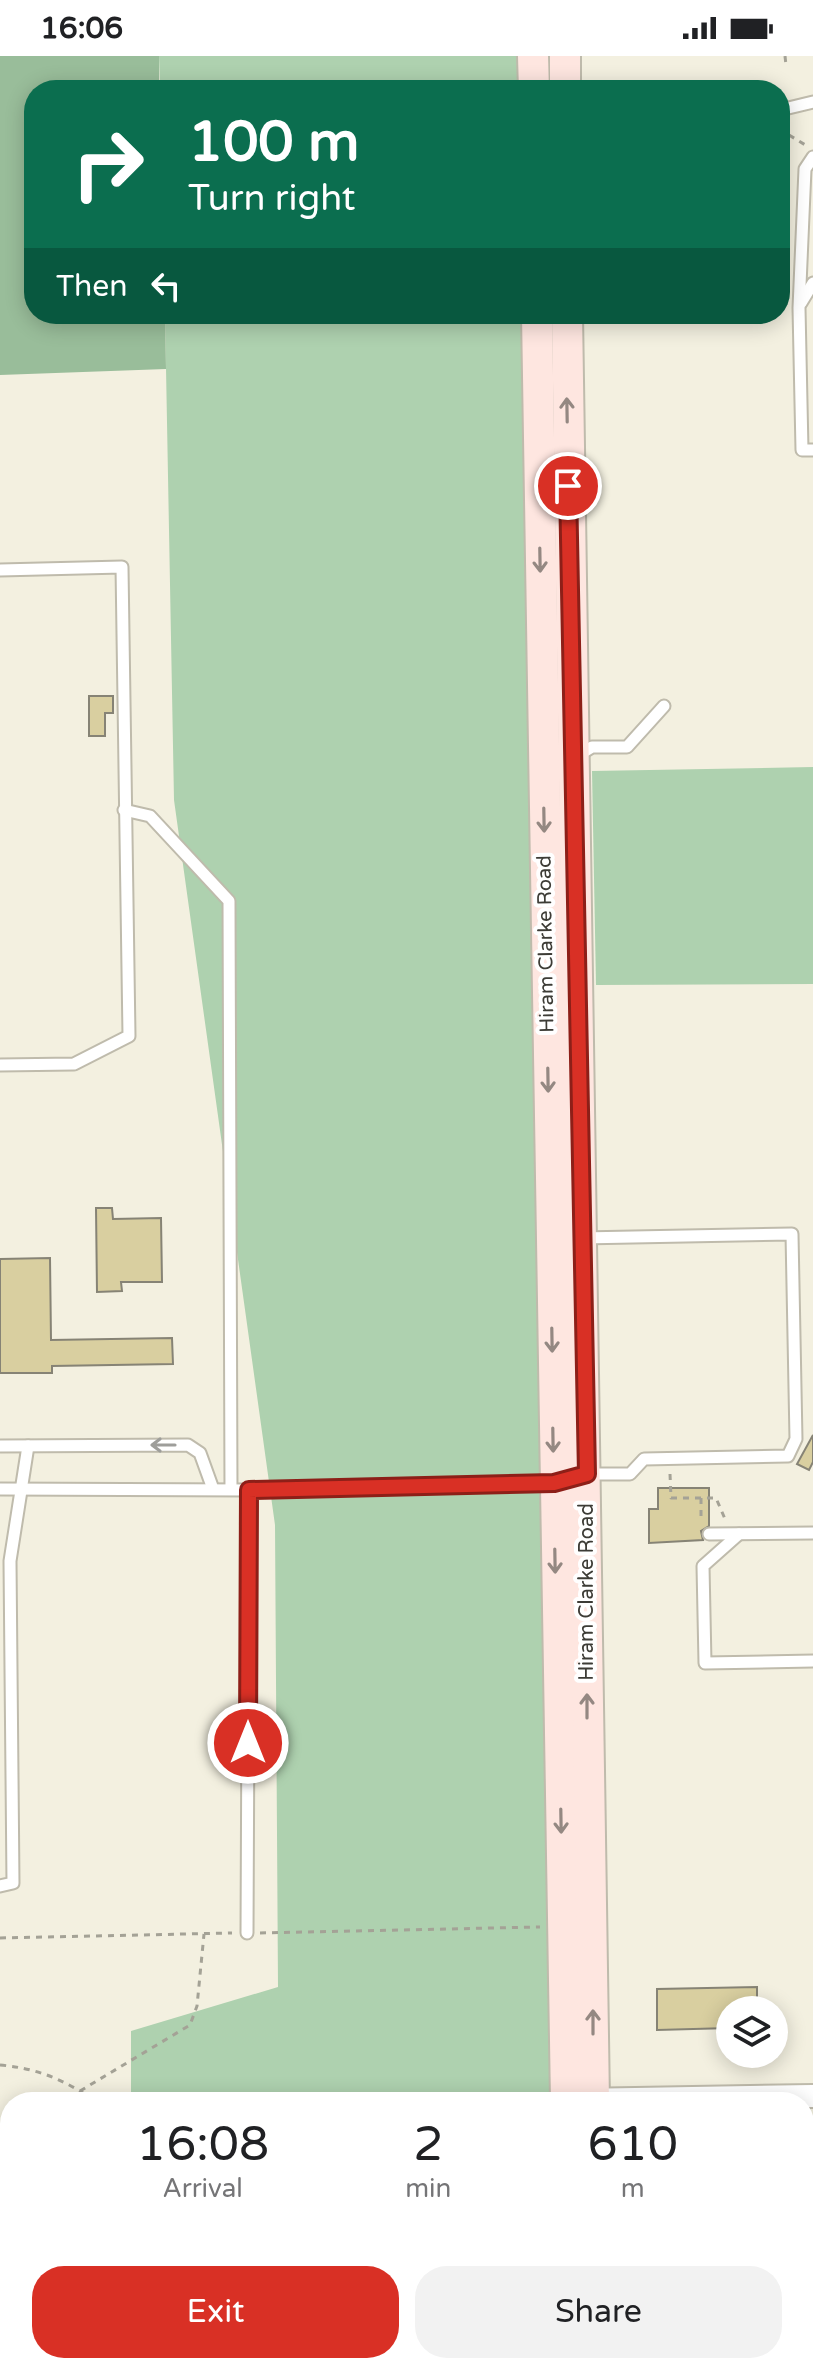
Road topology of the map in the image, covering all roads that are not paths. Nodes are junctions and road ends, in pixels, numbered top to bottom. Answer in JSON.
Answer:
{"nodes":[{"id":1,"x":533,"y":56,"type":"edge"},
{"id":2,"x":565,"y":56,"type":"edge"},
{"id":3,"x":534,"y":80,"type":"edge"},
{"id":4,"x":565,"y":80,"type":"edge"},
{"id":5,"x":813,"y":102,"type":"edge"},
{"id":6,"x":790,"y":108,"type":"edge"},
{"id":7,"x":813,"y":157,"type":"edge"},
{"id":8,"x":809,"y":172,"type":"edge"},
{"id":9,"x":813,"y":283,"type":"edge"},
{"id":10,"x":799,"y":308,"type":"junction"},
{"id":11,"x":538,"y":324,"type":"edge"},
{"id":12,"x":566,"y":324,"type":"edge"},
{"id":13,"x":813,"y":450,"type":"edge"},
{"id":14,"x":554,"y":486,"type":"junction"},
{"id":15,"x":0,"y":570,"type":"edge"},
{"id":16,"x":664,"y":706,"type":"dead end"},
{"id":17,"x":558,"y":758,"type":"junction"},
{"id":18,"x":124,"y":810,"type":"junction"},
{"id":19,"x":577,"y":1000,"type":"junction"},
{"id":20,"x":547,"y":1001,"type":"junction"},
{"id":21,"x":0,"y":1065,"type":"edge"},
{"id":22,"x":580,"y":1238,"type":"junction"},
{"id":23,"x":550,"y":1243,"type":"junction"},
{"id":24,"x":0,"y":1446,"type":"edge"},
{"id":25,"x":28,"y":1446,"type":"junction"},
{"id":26,"x":587,"y":1474,"type":"junction"},
{"id":27,"x":554,"y":1483,"type":"junction"},
{"id":28,"x":0,"y":1489,"type":"edge"},
{"id":29,"x":22,"y":1489,"type":"junction"},
{"id":30,"x":213,"y":1489,"type":"junction"},
{"id":31,"x":231,"y":1489,"type":"junction"},
{"id":32,"x":249,"y":1490,"type":"junction"},
{"id":33,"x":813,"y":1533,"type":"edge"},
{"id":34,"x":709,"y":1534,"type":"road end"},
{"id":35,"x":734,"y":1534,"type":"junction"},
{"id":36,"x":813,"y":1661,"type":"edge"},
{"id":37,"x":574,"y":1756,"type":"junction"},
{"id":38,"x":0,"y":1886,"type":"edge"},
{"id":39,"x":247,"y":1933,"type":"road end"},
{"id":40,"x":579,"y":2092,"type":"edge"},
{"id":41,"x":581,"y":2092,"type":"edge"}],
"edges":[{"from":1,"to":3,"type":"main road"},
{"from":2,"to":4,"type":"main road"},
{"from":5,"to":6,"type":"lane"},
{"from":7,"to":8,"type":"lane"},
{"from":8,"to":10,"type":"lane"},
{"from":9,"to":10,"type":"lane"},
{"from":10,"to":13,"type":"lane"},
{"from":11,"to":14,"type":"main road","name":"Hiram Clarke Road"},
{"from":14,"to":12,"type":"main road","name":"Hiram Clarke Road","one_way":true},
{"from":14,"to":17,"type":"main road","name":"Hiram Clarke Road"},
{"from":15,"to":18,"type":"lane"},
{"from":16,"to":17,"type":"lane"},
{"from":17,"to":19,"type":"main road","name":"Hiram Clarke Road"},
{"from":17,"to":20,"type":"main road","name":"Hiram Clarke Road","one_way":true},
{"from":18,"to":21,"type":"lane"},
{"from":18,"to":31,"type":"lane"},
{"from":19,"to":20,"type":"main road"},
{"from":19,"to":22,"type":"main road","name":"Hiram Clarke Road"},
{"from":20,"to":23,"type":"main road","name":"Hiram Clarke Road","one_way":true},
{"from":22,"to":23,"type":"main road"},
{"from":22,"to":26,"type":"main road","name":"Hiram Clarke Road"},
{"from":22,"to":26,"type":"lane"},
{"from":23,"to":27,"type":"main road","name":"Hiram Clarke Road","one_way":true},
{"from":24,"to":25,"type":"lane"},
{"from":25,"to":29,"type":"lane"},
{"from":30,"to":25,"type":"lane","one_way":true},
{"from":26,"to":27,"type":"main road"},
{"from":37,"to":26,"type":"main road","name":"Hiram Clarke Road","one_way":true},
{"from":27,"to":32,"type":"lane"},
{"from":27,"to":37,"type":"main road","name":"Hiram Clarke Road","one_way":true},
{"from":28,"to":29,"type":"lane"},
{"from":29,"to":30,"type":"lane"},
{"from":29,"to":38,"type":"lane"},
{"from":30,"to":31,"type":"lane"},
{"from":31,"to":32,"type":"lane"},
{"from":32,"to":39,"type":"lane"},
{"from":33,"to":35,"type":"lane"},
{"from":34,"to":35,"type":"lane"},
{"from":35,"to":36,"type":"lane"},
{"from":37,"to":40,"type":"main road","name":"Hiram Clarke Road","one_way":true},
{"from":41,"to":37,"type":"main road","name":"Hiram Clarke Road","one_way":true}]}
